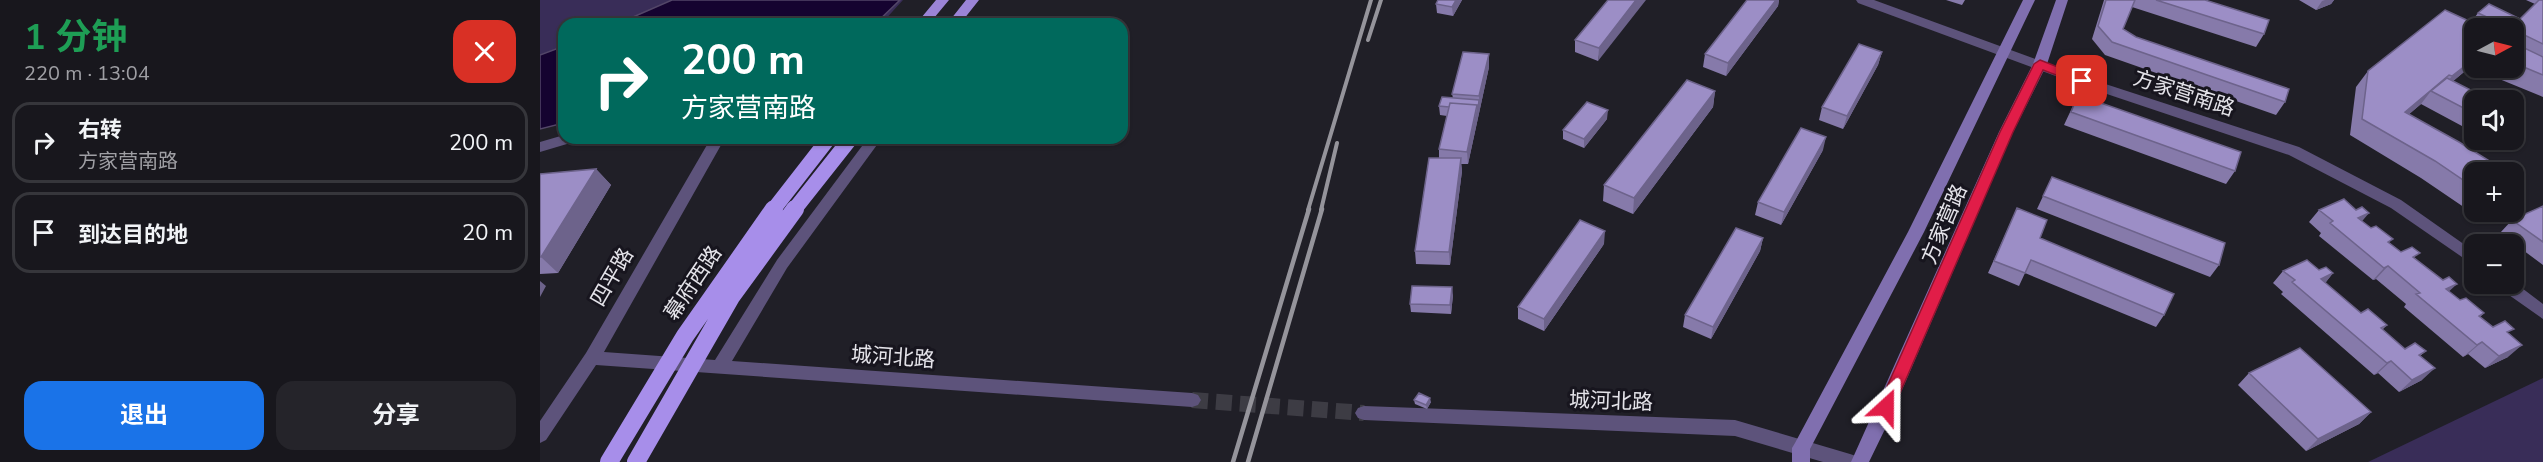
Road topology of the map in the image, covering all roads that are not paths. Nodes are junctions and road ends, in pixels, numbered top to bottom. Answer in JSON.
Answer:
{"nodes":[{"id":1,"x":943,"y":0,"type":"edge"},
{"id":2,"x":973,"y":0,"type":"edge"},
{"id":3,"x":1862,"y":0,"type":"edge"},
{"id":4,"x":2029,"y":0,"type":"edge"},
{"id":5,"x":2062,"y":0,"type":"edge"},
{"id":6,"x":927,"y":18,"type":"edge"},
{"id":7,"x":958,"y":18,"type":"edge"},
{"id":8,"x":2005,"y":51,"type":"junction"},
{"id":9,"x":2040,"y":64,"type":"junction"},
{"id":10,"x":558,"y":142,"type":"edge"},
{"id":11,"x":715,"y":144,"type":"edge"},
{"id":12,"x":824,"y":144,"type":"edge"},
{"id":13,"x":846,"y":144,"type":"edge"},
{"id":14,"x":871,"y":144,"type":"edge"},
{"id":15,"x":540,"y":147,"type":"edge"},
{"id":16,"x":2464,"y":252,"type":"edge"},
{"id":17,"x":2518,"y":294,"type":"edge"},
{"id":18,"x":2543,"y":313,"type":"edge"},
{"id":19,"x":591,"y":357,"type":"junction"},
{"id":20,"x":719,"y":367,"type":"junction"},
{"id":21,"x":1192,"y":400,"type":"tunnel mouth"},
{"id":22,"x":1365,"y":413,"type":"tunnel mouth"},
{"id":23,"x":540,"y":435,"type":"edge"},
{"id":24,"x":1801,"y":455,"type":"edge"},
{"id":25,"x":609,"y":462,"type":"edge"},
{"id":26,"x":636,"y":462,"type":"edge"},
{"id":27,"x":1850,"y":462,"type":"edge"},
{"id":28,"x":1860,"y":462,"type":"edge"}],
"edges":[{"from":1,"to":6,"type":"main road"},
{"from":2,"to":7,"type":"main road"},
{"from":3,"to":8,"type":"street","name":"方家营南路"},
{"from":4,"to":8,"type":"main road","name":"方家营路"},
{"from":5,"to":9,"type":"main road","name":"方家营路"},
{"from":8,"to":9,"type":"street","name":"方家营南路"},
{"from":8,"to":24,"type":"main road","name":"方家营路"},
{"from":9,"to":16,"type":"street","name":"方家营南路"},
{"from":9,"to":28,"type":"main road","name":"方家营路"},
{"from":10,"to":15,"type":"street"},
{"from":11,"to":19,"type":"street","name":"四平路"},
{"from":12,"to":25,"type":"highway","name":"幕府西路","bridge":true},
{"from":13,"to":26,"type":"highway","name":"幕府西路","bridge":true},
{"from":14,"to":20,"type":"street"},
{"from":17,"to":18,"type":"street"},
{"from":19,"to":20,"type":"street","name":"城河北路"},
{"from":19,"to":23,"type":"street","name":"四平路"},
{"from":20,"to":21,"type":"street","name":"城河北路"},
{"from":22,"to":24,"type":"street","name":"城河北路"},
{"from":24,"to":27,"type":"street","name":"城河北路"}]}
